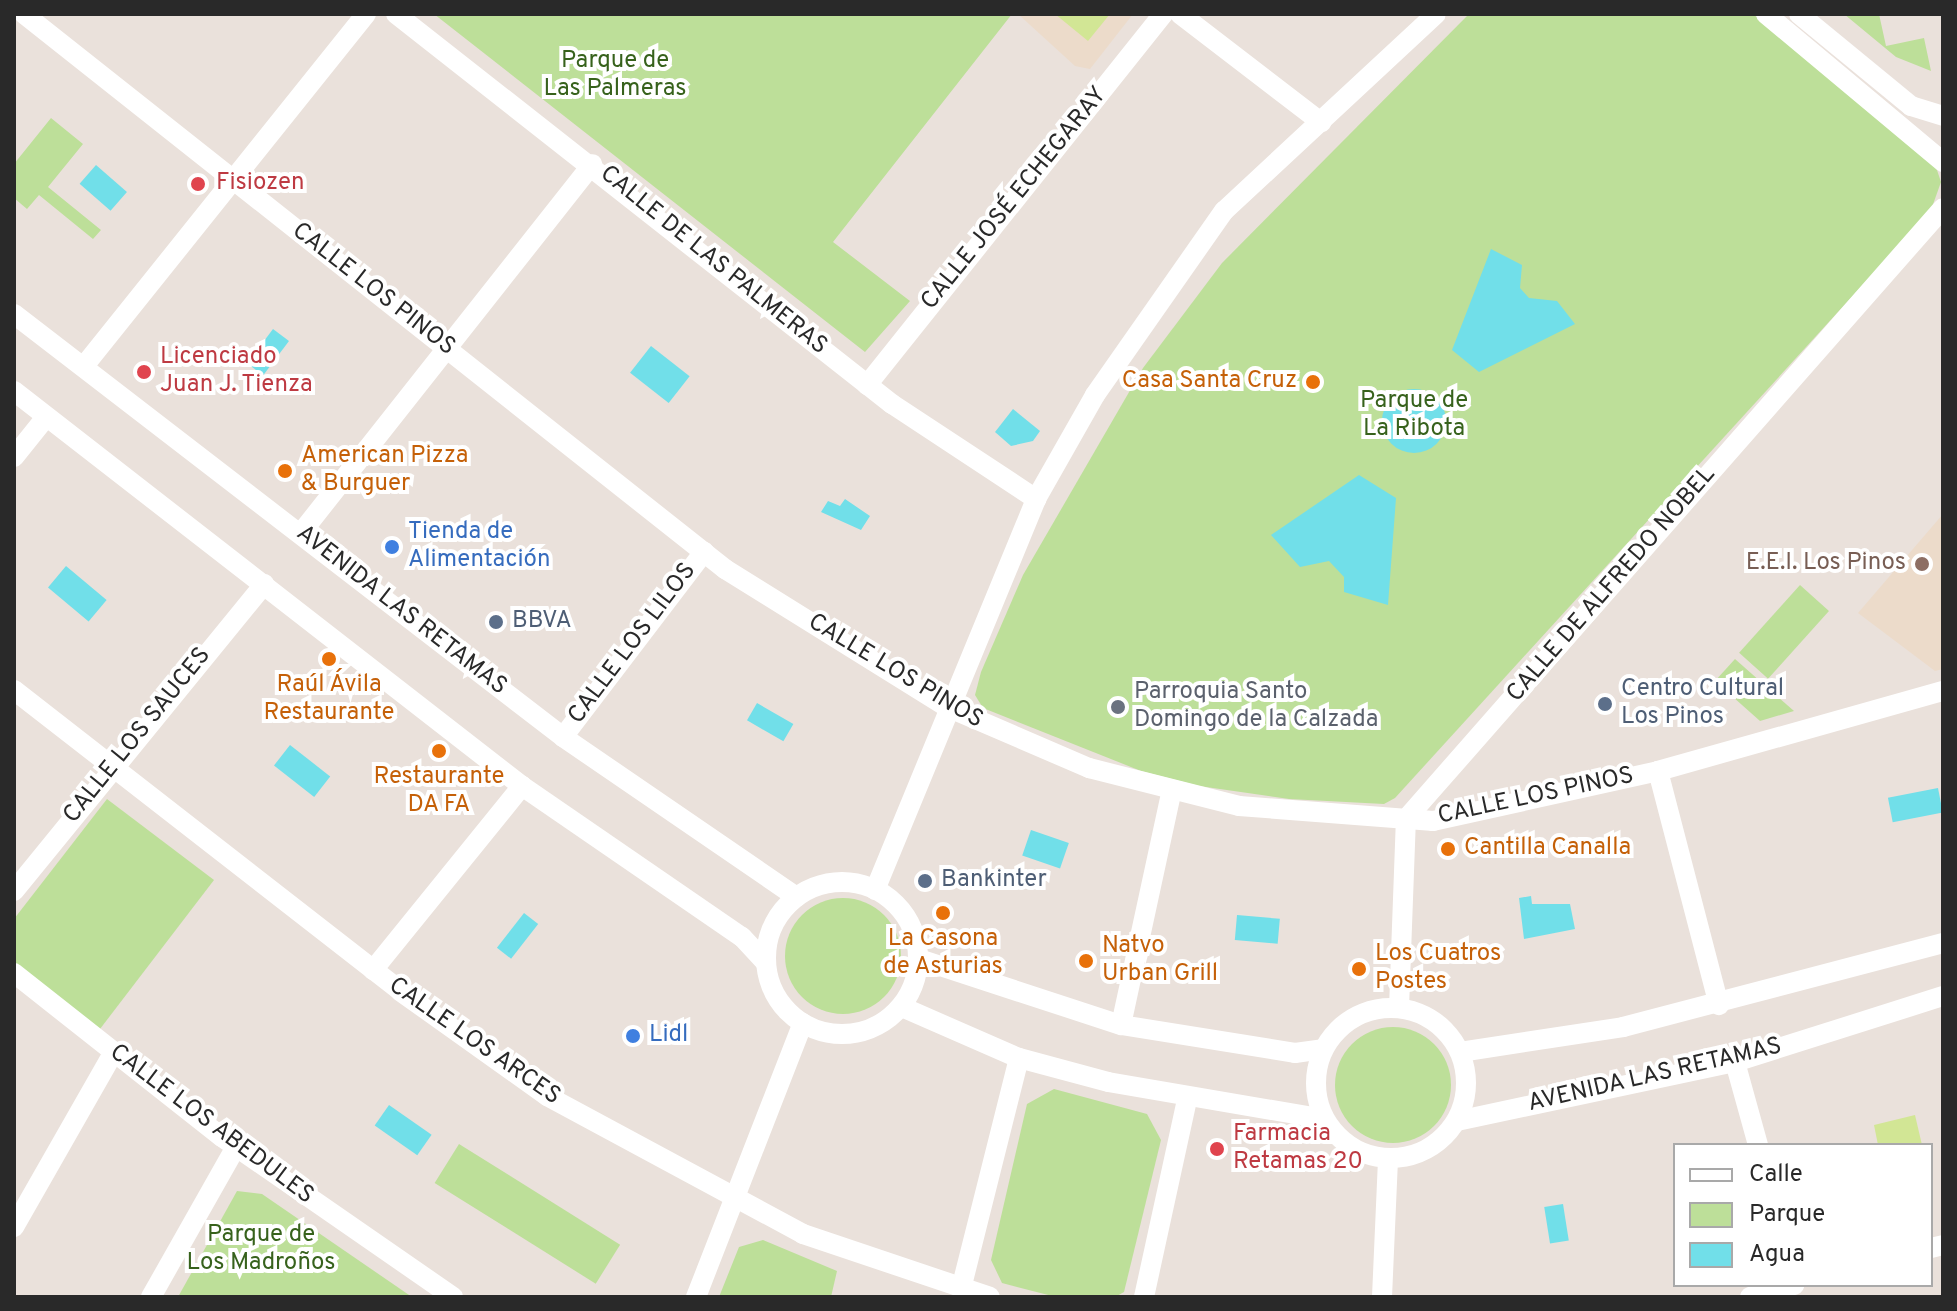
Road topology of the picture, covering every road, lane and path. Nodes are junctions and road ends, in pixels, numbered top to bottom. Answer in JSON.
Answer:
{"nodes":[{"id":1,"x":24,"y":14,"type":"edge"},
{"id":2,"x":366,"y":14,"type":"edge"},
{"id":3,"x":396,"y":14,"type":"edge"},
{"id":4,"x":1163,"y":14,"type":"edge"},
{"id":5,"x":1180,"y":14,"type":"edge"},
{"id":6,"x":1436,"y":14,"type":"edge"},
{"id":7,"x":1766,"y":14,"type":"edge"},
{"id":8,"x":1799,"y":14,"type":"edge"},
{"id":9,"x":1943,"y":116,"type":"edge"},
{"id":10,"x":1321,"y":122,"type":"junction"},
{"id":11,"x":1943,"y":162,"type":"edge"},
{"id":12,"x":592,"y":164,"type":"junction"},
{"id":13,"x":233,"y":179,"type":"junction"},
{"id":14,"x":1943,"y":208,"type":"edge"},
{"id":15,"x":14,"y":314,"type":"edge"},
{"id":16,"x":444,"y":345,"type":"junction"},
{"id":17,"x":84,"y":366,"type":"junction"},
{"id":18,"x":867,"y":385,"type":"junction"},
{"id":19,"x":14,"y":391,"type":"edge"},
{"id":20,"x":46,"y":417,"type":"junction"},
{"id":21,"x":14,"y":457,"type":"edge"},
{"id":22,"x":1036,"y":499,"type":"junction"},
{"id":23,"x":301,"y":533,"type":"junction"},
{"id":24,"x":704,"y":552,"type":"junction"},
{"id":25,"x":264,"y":584,"type":"junction"},
{"id":26,"x":14,"y":690,"type":"edge"},
{"id":27,"x":1943,"y":691,"type":"edge"},
{"id":28,"x":945,"y":706,"type":"junction"},
{"id":29,"x":563,"y":737,"type":"junction"},
{"id":30,"x":110,"y":765,"type":"junction"},
{"id":31,"x":1658,"y":771,"type":"junction"},
{"id":32,"x":522,"y":786,"type":"junction"},
{"id":33,"x":1171,"y":793,"type":"junction"},
{"id":34,"x":1406,"y":819,"type":"junction"},
{"id":35,"x":875,"y":890,"type":"junction"},
{"id":36,"x":14,"y":891,"type":"edge"},
{"id":37,"x":797,"y":897,"type":"junction"},
{"id":38,"x":1943,"y":943,"type":"edge"},
{"id":39,"x":919,"y":959,"type":"junction"},
{"id":40,"x":766,"y":963,"type":"junction"},
{"id":41,"x":373,"y":970,"type":"junction"},
{"id":42,"x":14,"y":973,"type":"edge"},
{"id":43,"x":1943,"y":996,"type":"edge"},
{"id":44,"x":1719,"y":1005,"type":"junction"},
{"id":45,"x":902,"y":1007,"type":"junction"},
{"id":46,"x":1399,"y":1008,"type":"junction"},
{"id":47,"x":803,"y":1023,"type":"junction"},
{"id":48,"x":1121,"y":1025,"type":"junction"},
{"id":49,"x":1323,"y":1049,"type":"junction"},
{"id":50,"x":114,"y":1052,"type":"junction"},
{"id":51,"x":1460,"y":1052,"type":"junction"},
{"id":52,"x":1019,"y":1058,"type":"junction"},
{"id":53,"x":1735,"y":1062,"type":"junction"},
{"id":54,"x":1187,"y":1099,"type":"junction"},
{"id":55,"x":1324,"y":1119,"type":"junction"},
{"id":56,"x":1457,"y":1121,"type":"junction"},
{"id":57,"x":1757,"y":1143,"type":"edge"},
{"id":58,"x":236,"y":1147,"type":"junction"},
{"id":59,"x":1388,"y":1159,"type":"junction"},
{"id":60,"x":738,"y":1203,"type":"junction"},
{"id":61,"x":14,"y":1227,"type":"edge"},
{"id":62,"x":1787,"y":1287,"type":"edge"},
{"id":63,"x":961,"y":1289,"type":"junction"},
{"id":64,"x":151,"y":1297,"type":"edge"},
{"id":65,"x":453,"y":1297,"type":"edge"},
{"id":66,"x":696,"y":1297,"type":"edge"},
{"id":67,"x":990,"y":1297,"type":"edge"},
{"id":68,"x":1144,"y":1297,"type":"edge"},
{"id":69,"x":1382,"y":1297,"type":"edge"},
{"id":70,"x":1750,"y":1297,"type":"edge"}],
"edges":[{"from":1,"to":13,"type":"street","name":"CALLE LOS PINOS"},
{"from":2,"to":13,"type":"street"},
{"from":3,"to":12,"type":"street","name":"CALLE DE LAS PALMERAS"},
{"from":4,"to":18,"type":"street","name":"CALLE JOSÉ ECHEGARAY"},
{"from":5,"to":10,"type":"street"},
{"from":6,"to":10,"type":"street"},
{"from":7,"to":11,"type":"street"},
{"from":8,"to":9,"type":"street"},
{"from":10,"to":22,"type":"street"},
{"from":12,"to":16,"type":"street"},
{"from":12,"to":18,"type":"street","name":"CALLE DE LAS PALMERAS"},
{"from":13,"to":16,"type":"street","name":"CALLE LOS PINOS"},
{"from":13,"to":17,"type":"street"},
{"from":14,"to":34,"type":"street","name":"CALLE DE ALFREDO NOBEL"},
{"from":15,"to":17,"type":"street","name":"AVENIDA LAS RETAMAS"},
{"from":16,"to":23,"type":"street"},
{"from":16,"to":24,"type":"street","name":"CALLE LOS PINOS"},
{"from":17,"to":23,"type":"street","name":"AVENIDA LAS RETAMAS"},
{"from":18,"to":22,"type":"street","name":"CALLE DE LAS PALMERAS"},
{"from":19,"to":20,"type":"street"},
{"from":20,"to":21,"type":"street"},
{"from":20,"to":25,"type":"street"},
{"from":22,"to":28,"type":"street"},
{"from":23,"to":29,"type":"street","name":"AVENIDA LAS RETAMAS"},
{"from":24,"to":28,"type":"street","name":"CALLE LOS PINOS"},
{"from":24,"to":29,"type":"street","name":"CALLE LOS LILOS"},
{"from":25,"to":30,"type":"street","name":"CALLE LOS SAUCES"},
{"from":25,"to":32,"type":"street"},
{"from":26,"to":30,"type":"street","name":"CALLE LOS ARCES"},
{"from":27,"to":31,"type":"street","name":"CALLE LOS PINOS"},
{"from":28,"to":33,"type":"street","name":"CALLE LOS PINOS"},
{"from":28,"to":35,"type":"street"},
{"from":29,"to":37,"type":"street","name":"AVENIDA LAS RETAMAS"},
{"from":30,"to":36,"type":"street","name":"CALLE LOS SAUCES"},
{"from":30,"to":41,"type":"street","name":"CALLE LOS ARCES"},
{"from":31,"to":34,"type":"street","name":"CALLE LOS PINOS"},
{"from":31,"to":44,"type":"street"},
{"from":32,"to":40,"type":"street"},
{"from":32,"to":41,"type":"street"},
{"from":33,"to":34,"type":"street","name":"CALLE LOS PINOS"},
{"from":33,"to":48,"type":"street"},
{"from":34,"to":46,"type":"street"},
{"from":35,"to":37,"type":"street"},
{"from":35,"to":39,"type":"street"},
{"from":37,"to":40,"type":"street"},
{"from":38,"to":44,"type":"street"},
{"from":39,"to":45,"type":"street"},
{"from":39,"to":48,"type":"street"},
{"from":40,"to":47,"type":"street"},
{"from":41,"to":60,"type":"street","name":"CALLE LOS ARCES"},
{"from":42,"to":50,"type":"street","name":"CALLE LOS ABEDULES"},
{"from":43,"to":53,"type":"street","name":"AVENIDA LAS RETAMAS"},
{"from":44,"to":51,"type":"street"},
{"from":45,"to":47,"type":"street"},
{"from":45,"to":52,"type":"street"},
{"from":46,"to":49,"type":"street"},
{"from":46,"to":51,"type":"street"},
{"from":47,"to":60,"type":"street"},
{"from":48,"to":49,"type":"street"},
{"from":49,"to":55,"type":"street"},
{"from":50,"to":58,"type":"street","name":"CALLE LOS ABEDULES"},
{"from":50,"to":61,"type":"street"},
{"from":51,"to":56,"type":"street"},
{"from":52,"to":54,"type":"street"},
{"from":52,"to":63,"type":"street"},
{"from":53,"to":56,"type":"street","name":"AVENIDA LAS RETAMAS"},
{"from":53,"to":57,"type":"street"},
{"from":54,"to":55,"type":"street"},
{"from":54,"to":68,"type":"street"},
{"from":55,"to":59,"type":"street"},
{"from":56,"to":59,"type":"street"},
{"from":58,"to":64,"type":"street"},
{"from":58,"to":65,"type":"street","name":"CALLE LOS ABEDULES"},
{"from":59,"to":69,"type":"street"},
{"from":60,"to":63,"type":"street","name":"CALLE LOS ARCES"},
{"from":60,"to":66,"type":"street"},
{"from":62,"to":70,"type":"street"},
{"from":63,"to":67,"type":"street","name":"CALLE LOS ARCES"}]}
